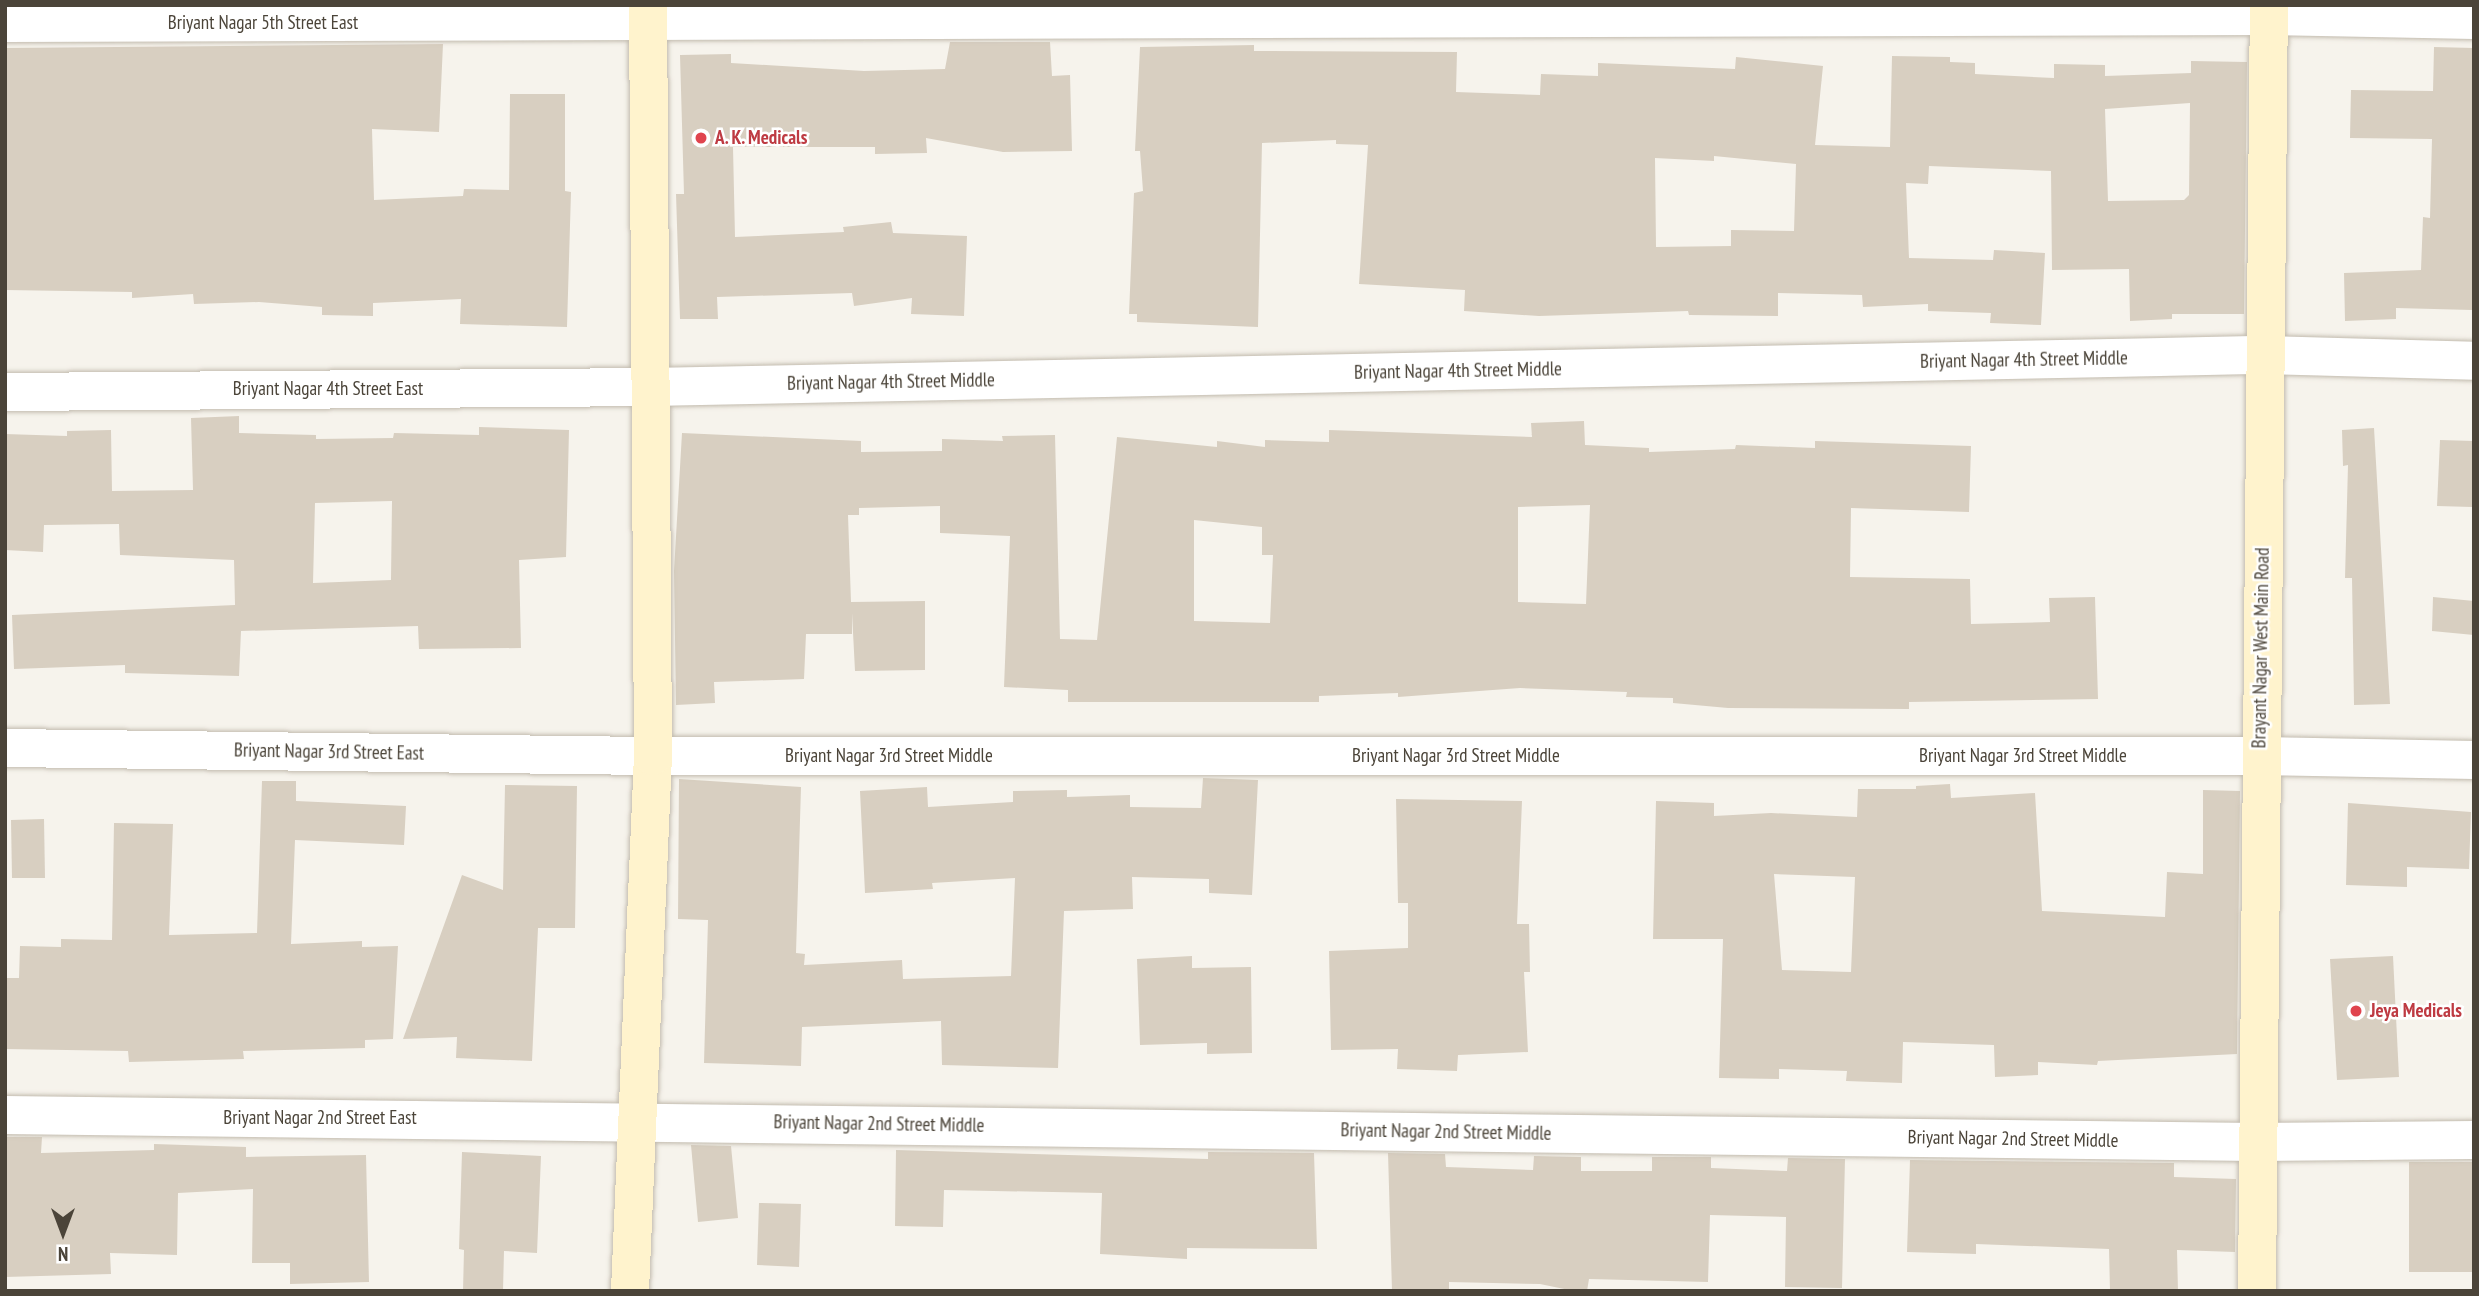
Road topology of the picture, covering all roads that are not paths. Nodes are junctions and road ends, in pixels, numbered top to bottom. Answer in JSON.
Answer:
{"nodes":[{"id":1,"x":2269,"y":11,"type":"edge"},
{"id":2,"x":648,"y":13,"type":"edge"},
{"id":3,"x":2474,"y":20,"type":"edge"},
{"id":4,"x":5,"y":23,"type":"edge"},
{"id":5,"x":2265,"y":355,"type":"junction"},
{"id":6,"x":2474,"y":361,"type":"edge"},
{"id":7,"x":650,"y":387,"type":"junction"},
{"id":8,"x":5,"y":392,"type":"edge"},
{"id":9,"x":5,"y":748,"type":"edge"},
{"id":10,"x":653,"y":755,"type":"junction"},
{"id":11,"x":2259,"y":756,"type":"junction"},
{"id":12,"x":2474,"y":760,"type":"edge"},
{"id":13,"x":5,"y":1115,"type":"edge"},
{"id":14,"x":636,"y":1121,"type":"junction"},
{"id":15,"x":2474,"y":1140,"type":"edge"},
{"id":16,"x":2256,"y":1142,"type":"junction"},
{"id":17,"x":630,"y":1291,"type":"edge"},
{"id":18,"x":2258,"y":1291,"type":"edge"}],
"edges":[{"from":1,"to":2,"type":"street","name":"Briyant Nagar 5th Street East"},
{"from":1,"to":3,"type":"street","name":"Briyant Nagar 5th Street East"},
{"from":1,"to":5,"type":"street","name":"Brayant Nagar West Main Road"},
{"from":2,"to":4,"type":"street","name":"Briyant Nagar 5th Street East"},
{"from":2,"to":7,"type":"street"},
{"from":5,"to":6,"type":"street","name":"Briyant Nagar 4th Street Middle"},
{"from":5,"to":7,"type":"street","name":"Briyant Nagar 4th Street Middle"},
{"from":5,"to":11,"type":"street","name":"Brayant Nagar West Main Road"},
{"from":7,"to":8,"type":"street","name":"Briyant Nagar 4th Street East"},
{"from":7,"to":10,"type":"street"},
{"from":9,"to":10,"type":"street","name":"Briyant Nagar 3rd Street East"},
{"from":10,"to":11,"type":"street","name":"Briyant Nagar 3rd Street Middle"},
{"from":10,"to":14,"type":"street"},
{"from":11,"to":12,"type":"street","name":"Briyant Nagar 3rd Street Middle"},
{"from":11,"to":16,"type":"street","name":"Brayant Nagar West Main Road"},
{"from":13,"to":14,"type":"street","name":"Briyant Nagar 2nd Street East"},
{"from":14,"to":16,"type":"street","name":"Briyant Nagar 2nd Street Middle"},
{"from":14,"to":17,"type":"street"},
{"from":15,"to":16,"type":"street","name":"Briyant Nagar 2nd Street Middle"},
{"from":16,"to":18,"type":"street","name":"Brayant Nagar West Main Road"}]}
